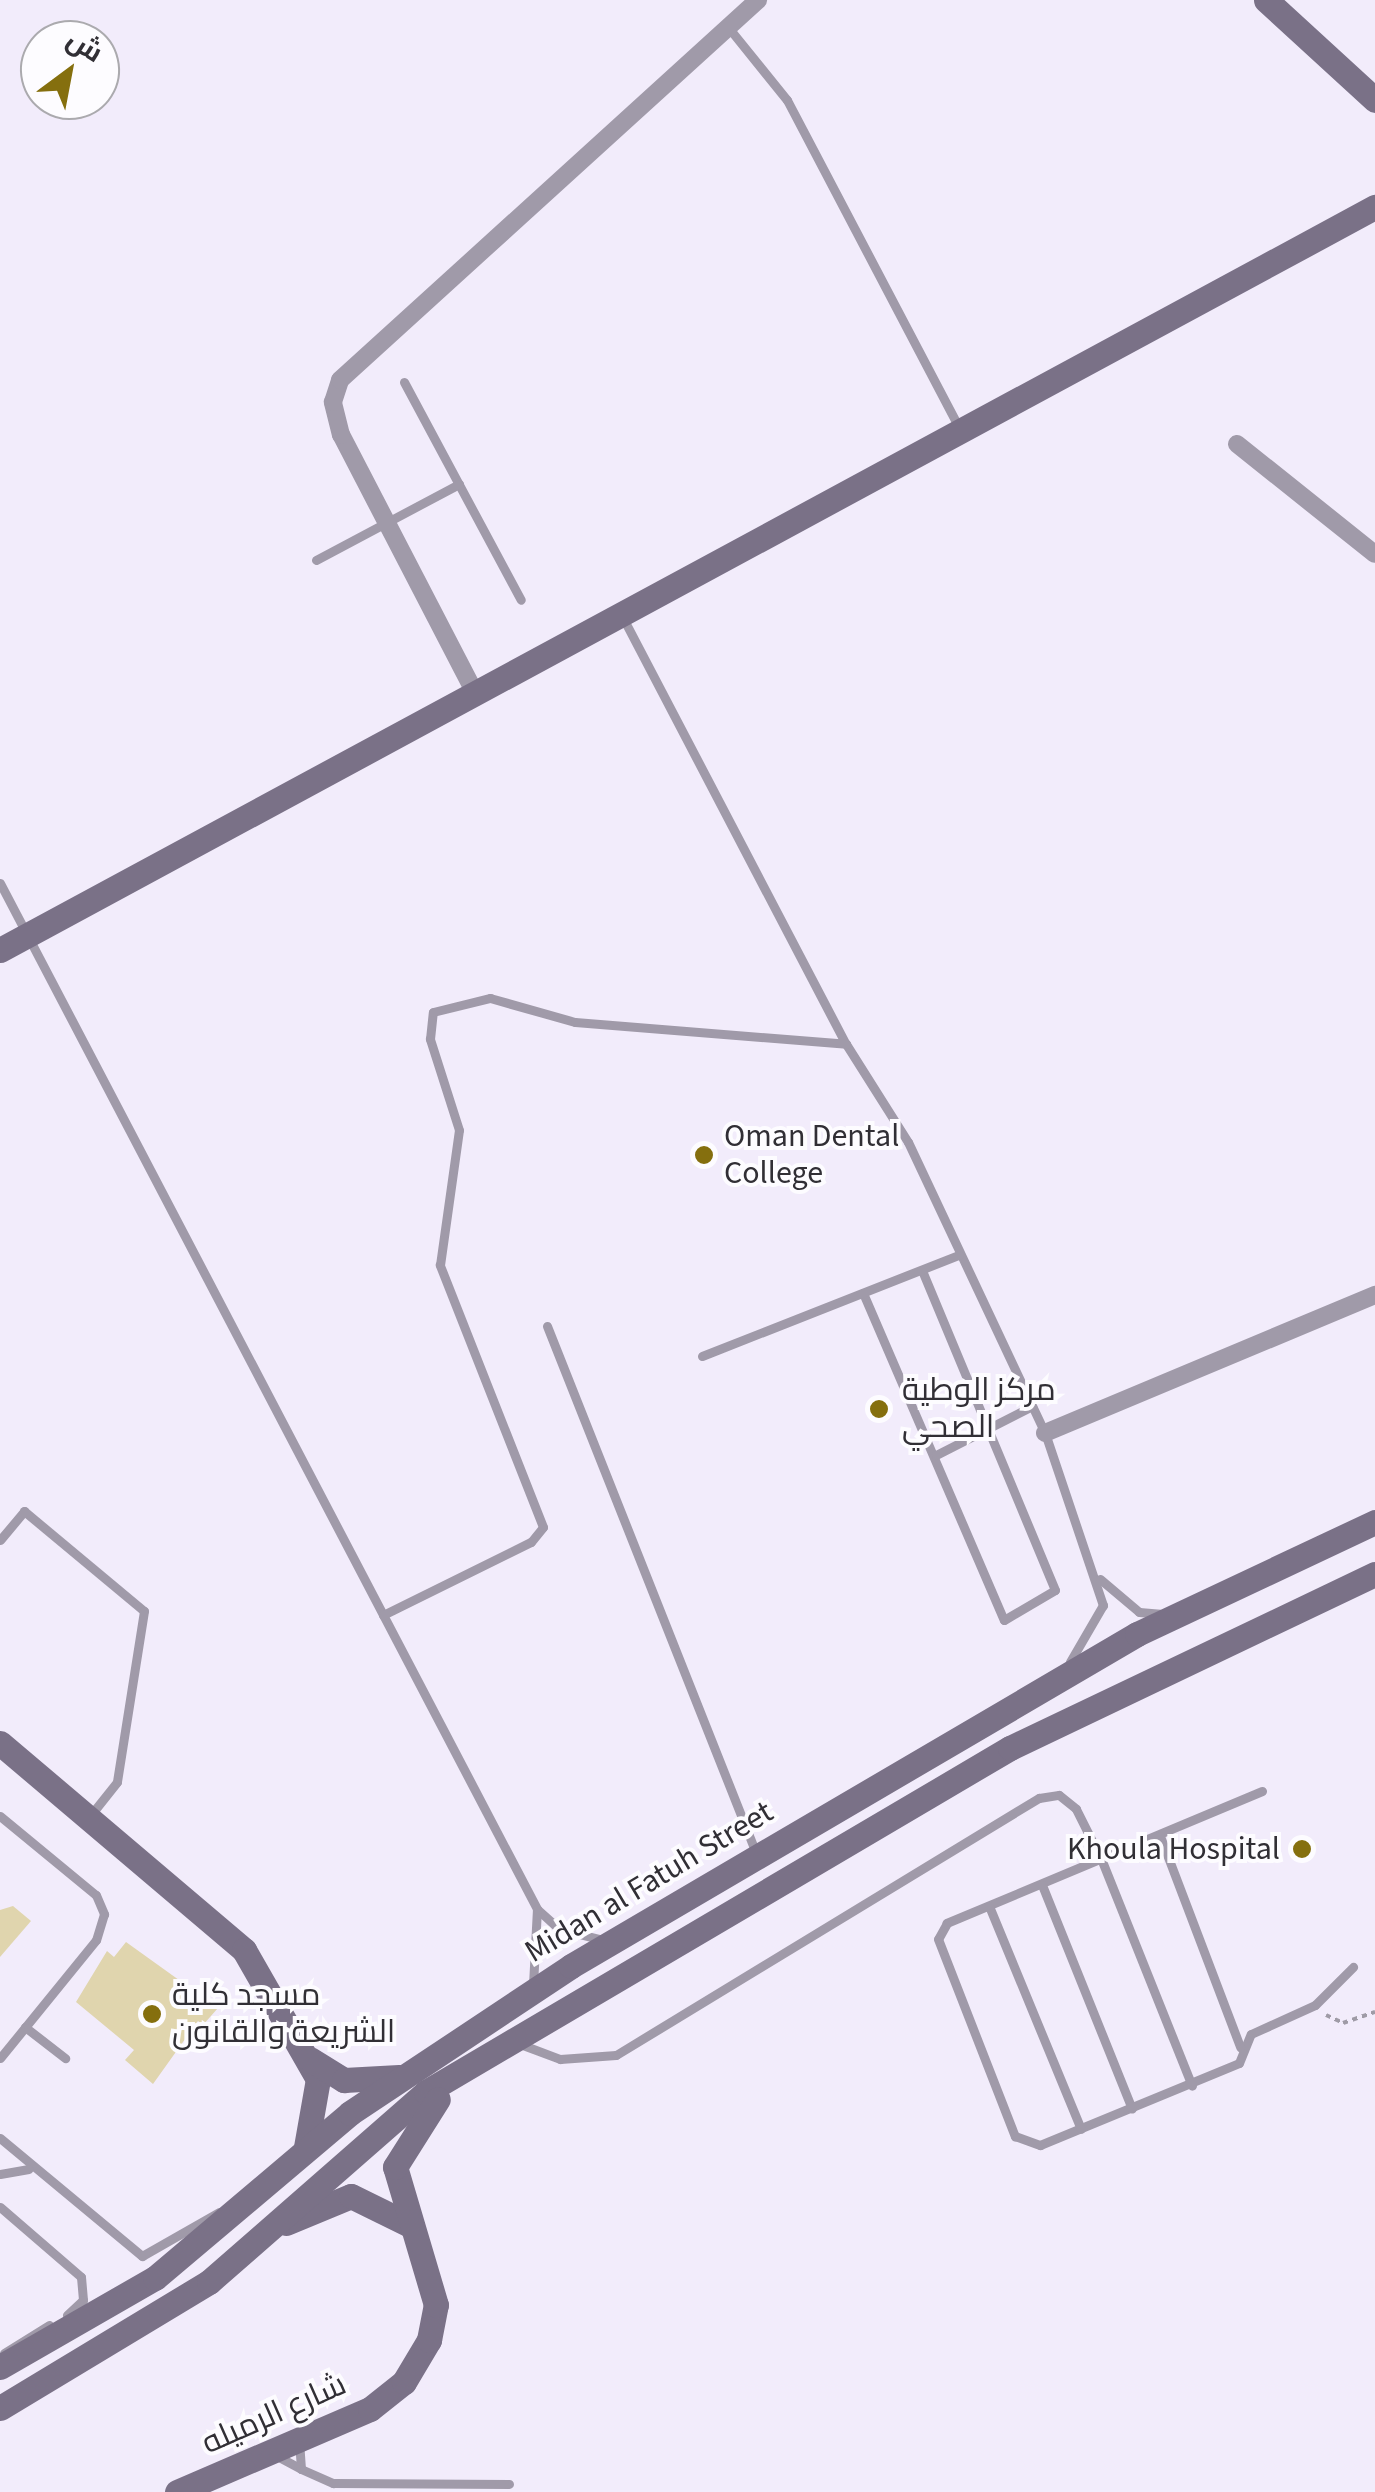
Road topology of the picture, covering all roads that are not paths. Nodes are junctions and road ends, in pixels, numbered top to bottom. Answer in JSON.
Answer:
{"nodes":[{"id":1,"x":758,"y":0,"type":"edge"},
{"id":2,"x":1266,"y":0,"type":"edge"},
{"id":3,"x":728,"y":27,"type":"junction"},
{"id":4,"x":1375,"y":100,"type":"edge"},
{"id":5,"x":1375,"y":207,"type":"edge"},
{"id":6,"x":404,"y":382,"type":"dead end"},
{"id":7,"x":960,"y":430,"type":"junction"},
{"id":8,"x":1238,"y":444,"type":"dead end"},
{"id":9,"x":459,"y":484,"type":"junction"},
{"id":10,"x":385,"y":520,"type":"junction"},
{"id":11,"x":1375,"y":554,"type":"edge"},
{"id":12,"x":316,"y":560,"type":"dead end"},
{"id":13,"x":521,"y":600,"type":"dead end"},
{"id":14,"x":621,"y":614,"type":"junction"},
{"id":15,"x":475,"y":693,"type":"junction"},
{"id":16,"x":0,"y":884,"type":"edge"},
{"id":17,"x":27,"y":936,"type":"junction"},
{"id":18,"x":0,"y":950,"type":"edge"},
{"id":19,"x":846,"y":1044,"type":"junction"},
{"id":20,"x":959,"y":1254,"type":"junction"},
{"id":21,"x":922,"y":1271,"type":"junction"},
{"id":22,"x":863,"y":1294,"type":"junction"},
{"id":23,"x":1375,"y":1295,"type":"edge"},
{"id":24,"x":547,"y":1326,"type":"dead end"},
{"id":25,"x":702,"y":1356,"type":"dead end"},
{"id":26,"x":1032,"y":1406,"type":"junction"},
{"id":27,"x":993,"y":1428,"type":"junction"},
{"id":28,"x":1045,"y":1433,"type":"junction"},
{"id":29,"x":936,"y":1455,"type":"junction"},
{"id":30,"x":1375,"y":1522,"type":"edge"},
{"id":31,"x":0,"y":1540,"type":"edge"},
{"id":32,"x":1375,"y":1574,"type":"edge"},
{"id":33,"x":1100,"y":1578,"type":"junction"},
{"id":34,"x":1185,"y":1612,"type":"junction"},
{"id":35,"x":384,"y":1615,"type":"junction"},
{"id":36,"x":1053,"y":1682,"type":"junction"},
{"id":37,"x":0,"y":1743,"type":"edge"},
{"id":38,"x":1262,"y":1791,"type":"dead end"},
{"id":39,"x":0,"y":1816,"type":"edge"},
{"id":40,"x":88,"y":1818,"type":"junction"},
{"id":41,"x":1160,"y":1836,"type":"junction"},
{"id":42,"x":757,"y":1856,"type":"junction"},
{"id":43,"x":1102,"y":1862,"type":"junction"},
{"id":44,"x":1042,"y":1885,"type":"junction"},
{"id":45,"x":988,"y":1906,"type":"junction"},
{"id":46,"x":537,"y":1909,"type":"junction"},
{"id":47,"x":612,"y":1942,"type":"junction"},
{"id":48,"x":1353,"y":1967,"type":"dead end"},
{"id":49,"x":532,"y":1990,"type":"junction"},
{"id":50,"x":25,"y":2027,"type":"junction"},
{"id":51,"x":515,"y":2042,"type":"junction"},
{"id":52,"x":1240,"y":2048,"type":"junction"},
{"id":53,"x":0,"y":2058,"type":"edge"},
{"id":54,"x":65,"y":2058,"type":"dead end"},
{"id":55,"x":310,"y":2059,"type":"junction"},
{"id":56,"x":456,"y":2075,"type":"junction"},
{"id":57,"x":400,"y":2077,"type":"junction"},
{"id":58,"x":1192,"y":2086,"type":"junction"},
{"id":59,"x":1132,"y":2109,"type":"junction"},
{"id":60,"x":1082,"y":2129,"type":"junction"},
{"id":61,"x":0,"y":2138,"type":"edge"},
{"id":62,"x":305,"y":2150,"type":"junction"},
{"id":63,"x":32,"y":2170,"type":"junction"},
{"id":64,"x":0,"y":2174,"type":"edge"},
{"id":65,"x":240,"y":2204,"type":"junction"},
{"id":66,"x":0,"y":2207,"type":"edge"},
{"id":67,"x":412,"y":2226,"type":"junction"},
{"id":68,"x":256,"y":2238,"type":"junction"},
{"id":69,"x":0,"y":2357,"type":"edge"},
{"id":70,"x":0,"y":2367,"type":"edge"},
{"id":71,"x":0,"y":2408,"type":"edge"},
{"id":72,"x":299,"y":2440,"type":"junction"},
{"id":73,"x":270,"y":2452,"type":"junction"},
{"id":74,"x":302,"y":2470,"type":"junction"},
{"id":75,"x":509,"y":2484,"type":"dead end"},
{"id":76,"x":177,"y":2492,"type":"edge"}],
"edges":[{"from":1,"to":3,"type":"street"},
{"from":2,"to":4,"type":"main road"},
{"from":3,"to":7,"type":"lane"},
{"from":3,"to":10,"type":"street"},
{"from":5,"to":7,"type":"main road"},
{"from":6,"to":9,"type":"lane"},
{"from":7,"to":14,"type":"main road"},
{"from":8,"to":11,"type":"street"},
{"from":9,"to":10,"type":"lane"},
{"from":9,"to":13,"type":"lane"},
{"from":10,"to":12,"type":"lane"},
{"from":10,"to":15,"type":"street"},
{"from":14,"to":15,"type":"main road"},
{"from":14,"to":19,"type":"lane"},
{"from":15,"to":17,"type":"main road"},
{"from":16,"to":17,"type":"lane"},
{"from":17,"to":18,"type":"main road"},
{"from":17,"to":35,"type":"lane"},
{"from":19,"to":20,"type":"lane"},
{"from":19,"to":35,"type":"lane"},
{"from":20,"to":21,"type":"lane"},
{"from":20,"to":26,"type":"lane"},
{"from":21,"to":22,"type":"lane"},
{"from":21,"to":27,"type":"lane"},
{"from":22,"to":25,"type":"lane"},
{"from":22,"to":29,"type":"lane"},
{"from":23,"to":28,"type":"street"},
{"from":24,"to":42,"type":"lane"},
{"from":26,"to":27,"type":"lane"},
{"from":26,"to":28,"type":"lane"},
{"from":27,"to":29,"type":"lane"},
{"from":27,"to":29,"type":"lane"},
{"from":28,"to":33,"type":"lane"},
{"from":30,"to":34,"type":"main road","name":"Midan al Fatuh Street"},
{"from":31,"to":40,"type":"lane"},
{"from":32,"to":51,"type":"main road"},
{"from":33,"to":34,"type":"lane"},
{"from":33,"to":36,"type":"lane"},
{"from":34,"to":36,"type":"main road","name":"Midan al Fatuh Street"},
{"from":35,"to":46,"type":"lane"},
{"from":36,"to":42,"type":"main road","name":"Midan al Fatuh Street"},
{"from":37,"to":40,"type":"main road"},
{"from":38,"to":41,"type":"lane"},
{"from":39,"to":50,"type":"lane"},
{"from":40,"to":55,"type":"main road"},
{"from":41,"to":43,"type":"lane"},
{"from":41,"to":52,"type":"lane"},
{"from":42,"to":47,"type":"main road","name":"Midan al Fatuh Street"},
{"from":43,"to":44,"type":"lane"},
{"from":43,"to":51,"type":"lane"},
{"from":43,"to":58,"type":"lane"},
{"from":44,"to":45,"type":"lane"},
{"from":44,"to":59,"type":"lane"},
{"from":45,"to":60,"type":"lane"},
{"from":45,"to":60,"type":"lane"},
{"from":46,"to":47,"type":"lane"},
{"from":46,"to":49,"type":"lane"},
{"from":47,"to":49,"type":"main road","name":"Midan al Fatuh Street"},
{"from":48,"to":52,"type":"lane"},
{"from":49,"to":57,"type":"main road","name":"Midan al Fatuh Street"},
{"from":50,"to":53,"type":"lane"},
{"from":50,"to":54,"type":"lane"},
{"from":51,"to":56,"type":"main road"},
{"from":52,"to":58,"type":"lane"},
{"from":55,"to":57,"type":"main road"},
{"from":55,"to":62,"type":"main road"},
{"from":56,"to":67,"type":"main road","name":"شارع الرميله"},
{"from":56,"to":68,"type":"main road"},
{"from":57,"to":62,"type":"main road","name":"Midan al Fatuh Street"},
{"from":58,"to":59,"type":"lane"},
{"from":59,"to":60,"type":"lane"},
{"from":61,"to":63,"type":"lane"},
{"from":62,"to":65,"type":"main road","name":"Midan al Fatuh Street"},
{"from":63,"to":64,"type":"lane"},
{"from":63,"to":65,"type":"lane"},
{"from":65,"to":70,"type":"main road","name":"Midan al Fatuh Street"},
{"from":66,"to":69,"type":"lane"},
{"from":67,"to":68,"type":"main road"},
{"from":67,"to":72,"type":"main road","name":"شارع الرميله"},
{"from":68,"to":71,"type":"main road"},
{"from":72,"to":73,"type":"main road","name":"شارع الرميله"},
{"from":72,"to":74,"type":"lane"},
{"from":73,"to":74,"type":"lane"},
{"from":73,"to":76,"type":"main road","name":"شارع الرميله"},
{"from":74,"to":75,"type":"lane"}]}
